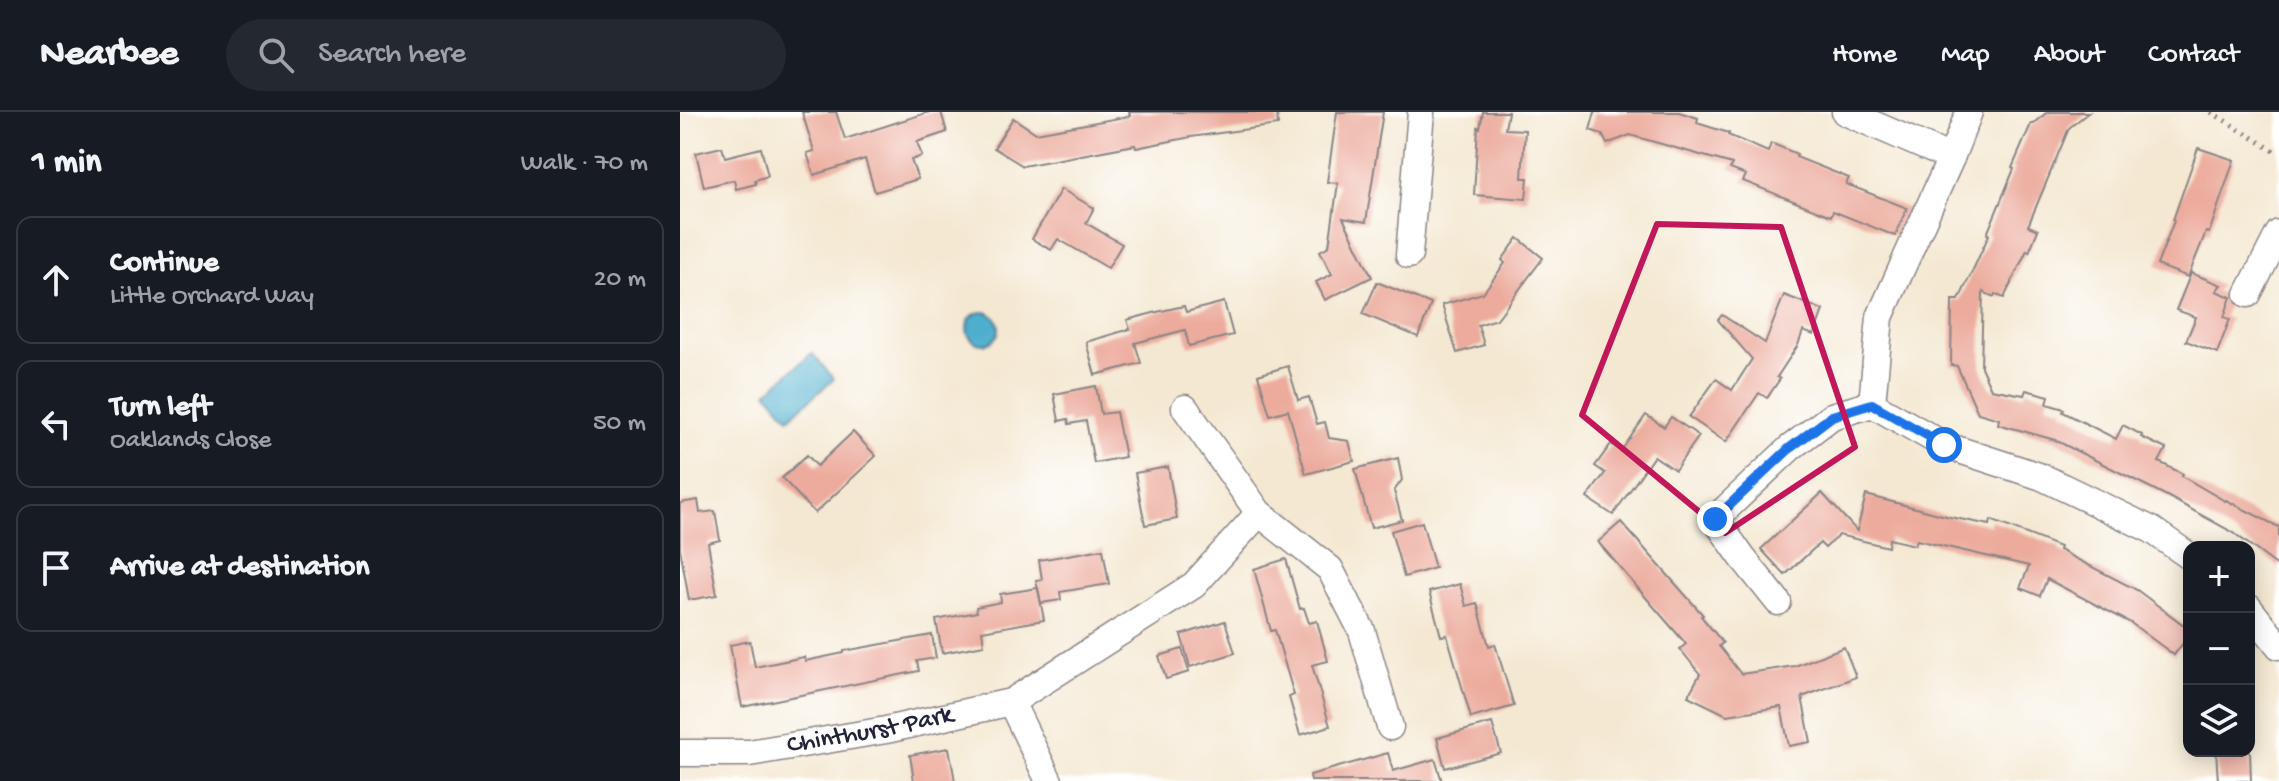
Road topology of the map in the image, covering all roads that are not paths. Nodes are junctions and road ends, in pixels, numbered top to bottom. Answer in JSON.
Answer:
{"nodes":[{"id":1,"x":1421,"y":112,"type":"edge"},
{"id":2,"x":1845,"y":112,"type":"edge"},
{"id":3,"x":1969,"y":112,"type":"edge"},
{"id":4,"x":1951,"y":158,"type":"junction"},
{"id":5,"x":2279,"y":233,"type":"edge"},
{"id":6,"x":1409,"y":255,"type":"dead end"},
{"id":7,"x":2248,"y":294,"type":"dead end"},
{"id":8,"x":1872,"y":404,"type":"junction"},
{"id":9,"x":1185,"y":408,"type":"dead end"},
{"id":10,"x":1259,"y":513,"type":"junction"},
{"id":11,"x":2183,"y":552,"type":"edge"},
{"id":12,"x":1778,"y":602,"type":"dead end"},
{"id":13,"x":2253,"y":613,"type":"edge"},
{"id":14,"x":2279,"y":646,"type":"edge"},
{"id":15,"x":1011,"y":702,"type":"junction"},
{"id":16,"x":1390,"y":727,"type":"dead end"},
{"id":17,"x":680,"y":753,"type":"edge"},
{"id":18,"x":1049,"y":781,"type":"edge"}],
"edges":[{"from":1,"to":6,"type":"street"},
{"from":2,"to":4,"type":"street"},
{"from":3,"to":4,"type":"street"},
{"from":4,"to":8,"type":"street"},
{"from":5,"to":7,"type":"street"},
{"from":8,"to":11,"type":"street"},
{"from":8,"to":12,"type":"street"},
{"from":9,"to":10,"type":"street"},
{"from":10,"to":15,"type":"street","name":"Chinthurst Park"},
{"from":10,"to":16,"type":"street"},
{"from":13,"to":14,"type":"street"},
{"from":15,"to":17,"type":"street","name":"Chinthurst Park"},
{"from":15,"to":18,"type":"street"}]}
